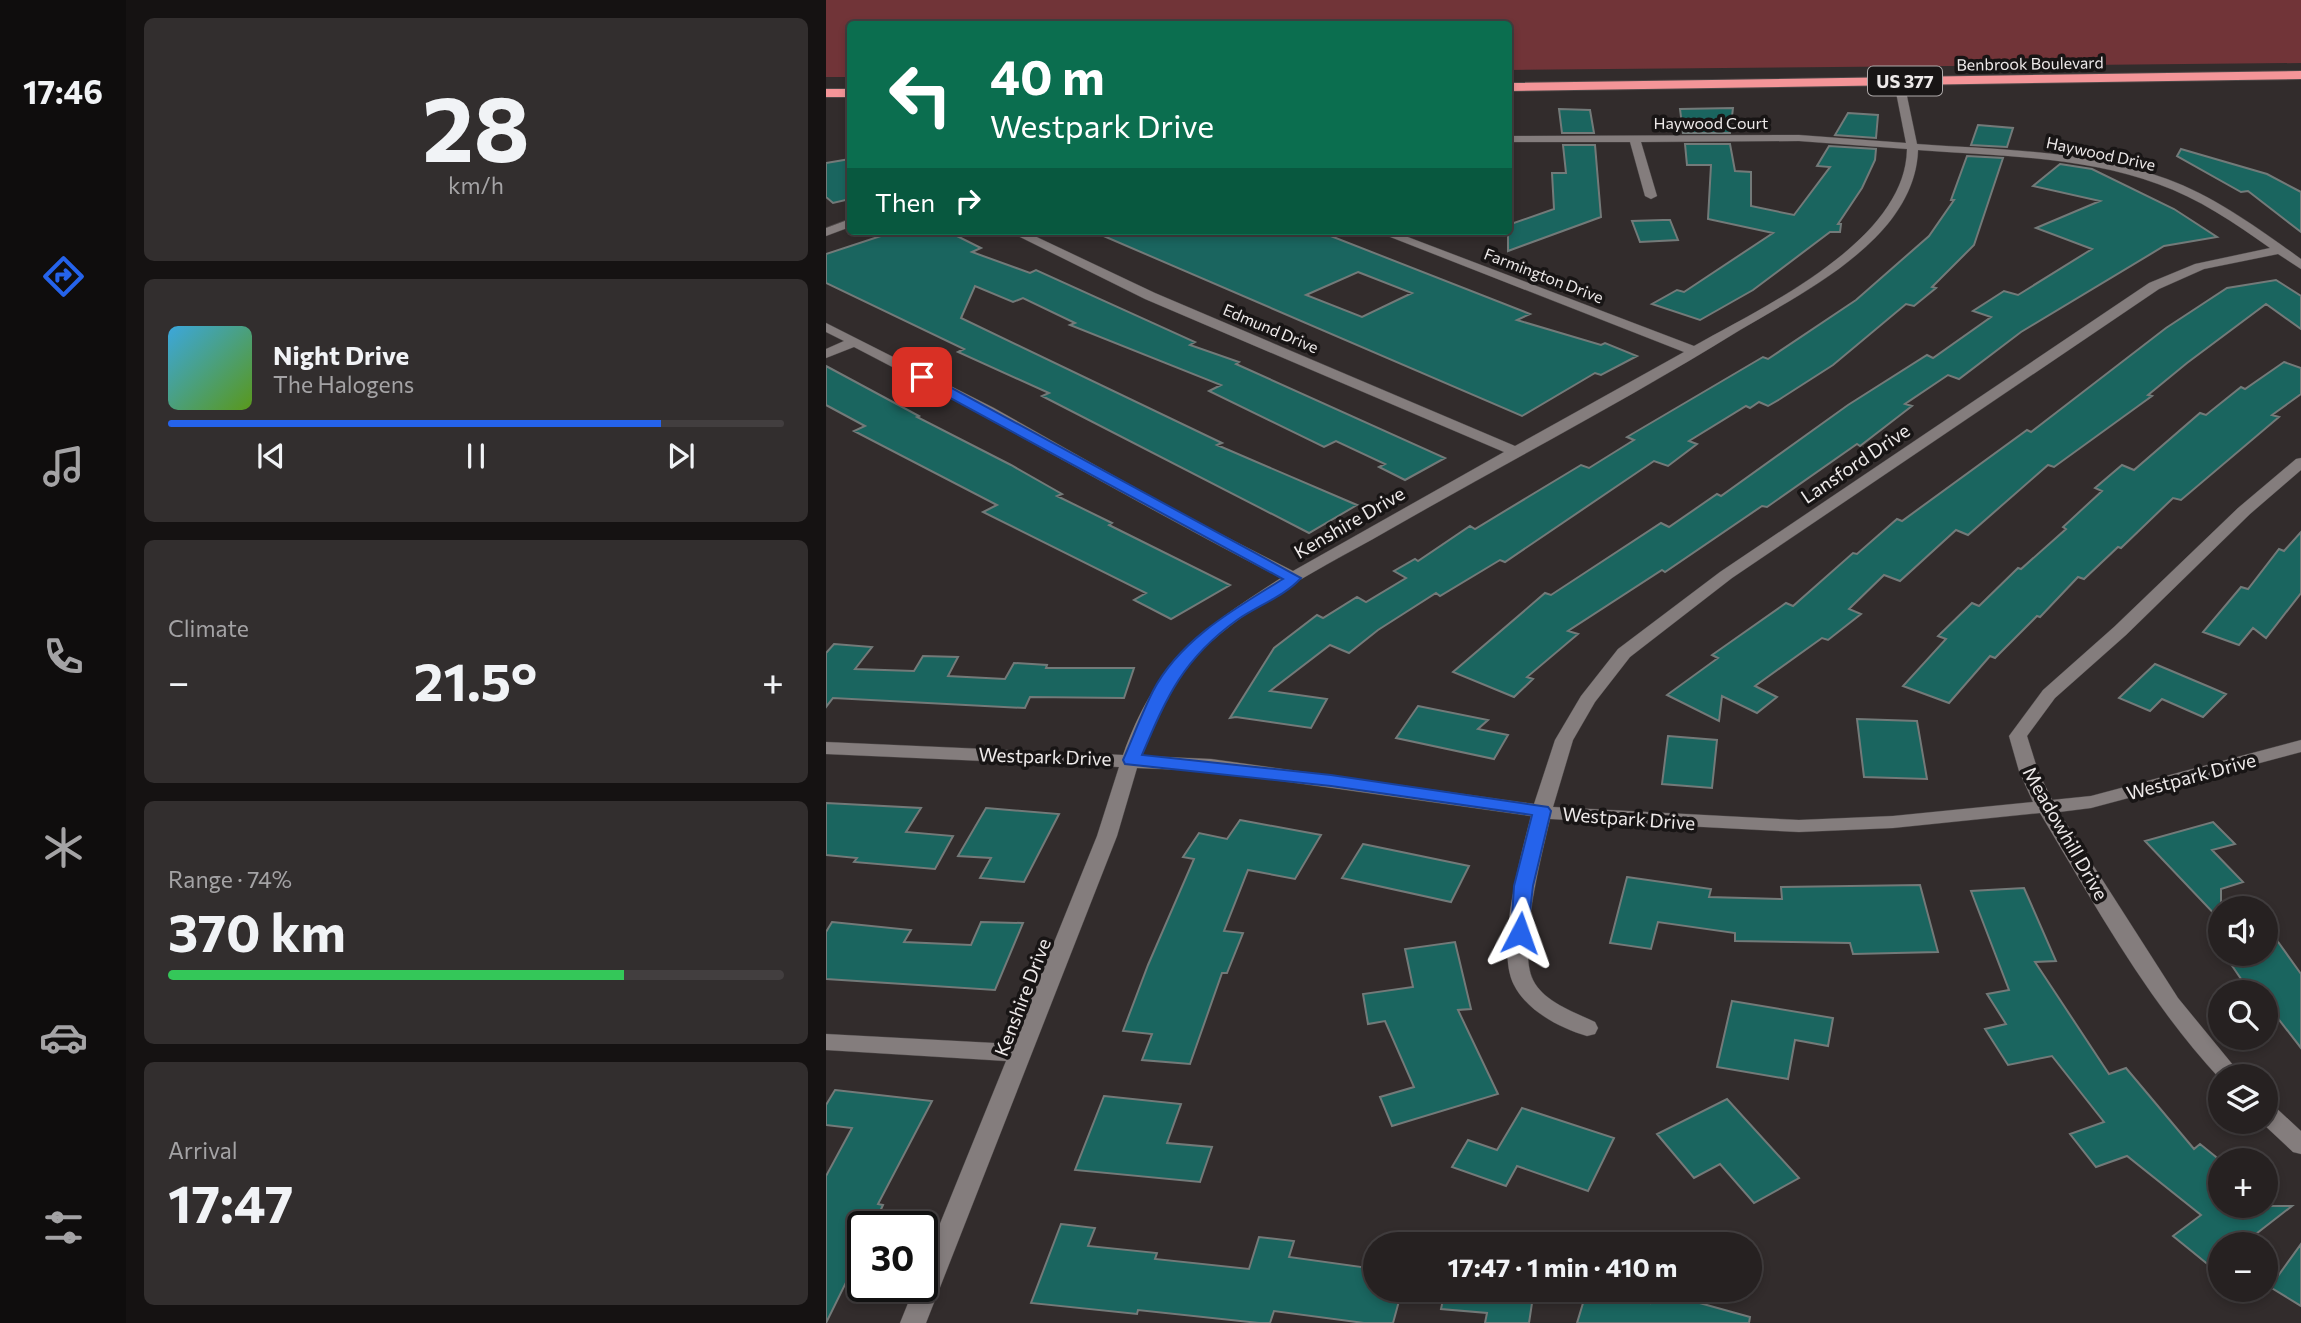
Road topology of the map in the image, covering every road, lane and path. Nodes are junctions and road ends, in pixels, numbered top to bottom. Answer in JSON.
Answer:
{"nodes":[{"id":1,"x":2301,"y":75,"type":"edge"},
{"id":2,"x":1899,"y":82,"type":"junction"},
{"id":3,"x":1512,"y":87,"type":"edge"},
{"id":4,"x":826,"y":93,"type":"edge"},
{"id":5,"x":847,"y":93,"type":"edge"},
{"id":6,"x":1634,"y":138,"type":"junction"},
{"id":7,"x":1512,"y":139,"type":"edge"},
{"id":8,"x":1913,"y":146,"type":"junction"},
{"id":9,"x":1651,"y":196,"type":"dead end"},
{"id":10,"x":847,"y":224,"type":"edge"},
{"id":11,"x":826,"y":232,"type":"edge"},
{"id":12,"x":1022,"y":235,"type":"edge"},
{"id":13,"x":1391,"y":235,"type":"edge"},
{"id":14,"x":2280,"y":250,"type":"junction"},
{"id":15,"x":2301,"y":265,"type":"edge"},
{"id":16,"x":826,"y":327,"type":"edge"},
{"id":17,"x":854,"y":342,"type":"junction"},
{"id":18,"x":1696,"y":352,"type":"junction"},
{"id":19,"x":826,"y":354,"type":"edge"},
{"id":20,"x":1516,"y":452,"type":"junction"},
{"id":21,"x":2301,"y":462,"type":"edge"},
{"id":22,"x":1293,"y":578,"type":"junction"},
{"id":23,"x":2301,"y":746,"type":"edge"},
{"id":24,"x":826,"y":748,"type":"edge"},
{"id":25,"x":1131,"y":760,"type":"junction"},
{"id":26,"x":2047,"y":807,"type":"junction"},
{"id":27,"x":1542,"y":811,"type":"junction"},
{"id":28,"x":1587,"y":1028,"type":"dead end"},
{"id":29,"x":826,"y":1042,"type":"edge"},
{"id":30,"x":1022,"y":1053,"type":"junction"},
{"id":31,"x":2218,"y":1064,"type":"edge"},
{"id":32,"x":2278,"y":1123,"type":"edge"},
{"id":33,"x":2301,"y":1145,"type":"edge"},
{"id":34,"x":913,"y":1323,"type":"edge"}],
"edges":[{"from":1,"to":2,"type":"highway","name":"Benbrook Boulevard","number":"US 377"},
{"from":2,"to":3,"type":"highway","name":"Benbrook Boulevard","number":"US 377"},
{"from":2,"to":8,"type":"street","name":"Kenshire Drive"},
{"from":4,"to":5,"type":"highway"},
{"from":6,"to":7,"type":"street","name":"Haywood Court"},
{"from":6,"to":8,"type":"street","name":"Haywood Court"},
{"from":6,"to":9,"type":"street"},
{"from":8,"to":14,"type":"street","name":"Haywood Drive"},
{"from":8,"to":18,"type":"street","name":"Kenshire Drive"},
{"from":10,"to":11,"type":"street"},
{"from":12,"to":20,"type":"street","name":"Edmund Drive"},
{"from":13,"to":18,"type":"street","name":"Farmington Drive"},
{"from":14,"to":15,"type":"street","name":"Haywood Drive"},
{"from":14,"to":27,"type":"street","name":"Lansford Drive"},
{"from":16,"to":17,"type":"street"},
{"from":17,"to":19,"type":"street"},
{"from":17,"to":22,"type":"street"},
{"from":18,"to":20,"type":"street","name":"Kenshire Drive"},
{"from":20,"to":22,"type":"street","name":"Kenshire Drive"},
{"from":21,"to":26,"type":"street","name":"Meadowhill Drive"},
{"from":22,"to":25,"type":"street","name":"Kenshire Drive"},
{"from":23,"to":26,"type":"street","name":"Westpark Drive"},
{"from":24,"to":25,"type":"street","name":"Westpark Drive"},
{"from":25,"to":27,"type":"street","name":"Westpark Drive"},
{"from":25,"to":30,"type":"street","name":"Kenshire Drive"},
{"from":26,"to":27,"type":"street","name":"Westpark Drive"},
{"from":26,"to":31,"type":"street","name":"Meadowhill Drive"},
{"from":27,"to":28,"type":"street","name":"Lansford Drive"},
{"from":29,"to":30,"type":"street"},
{"from":30,"to":34,"type":"street","name":"Kenshire Drive"},
{"from":32,"to":33,"type":"street"}]}
